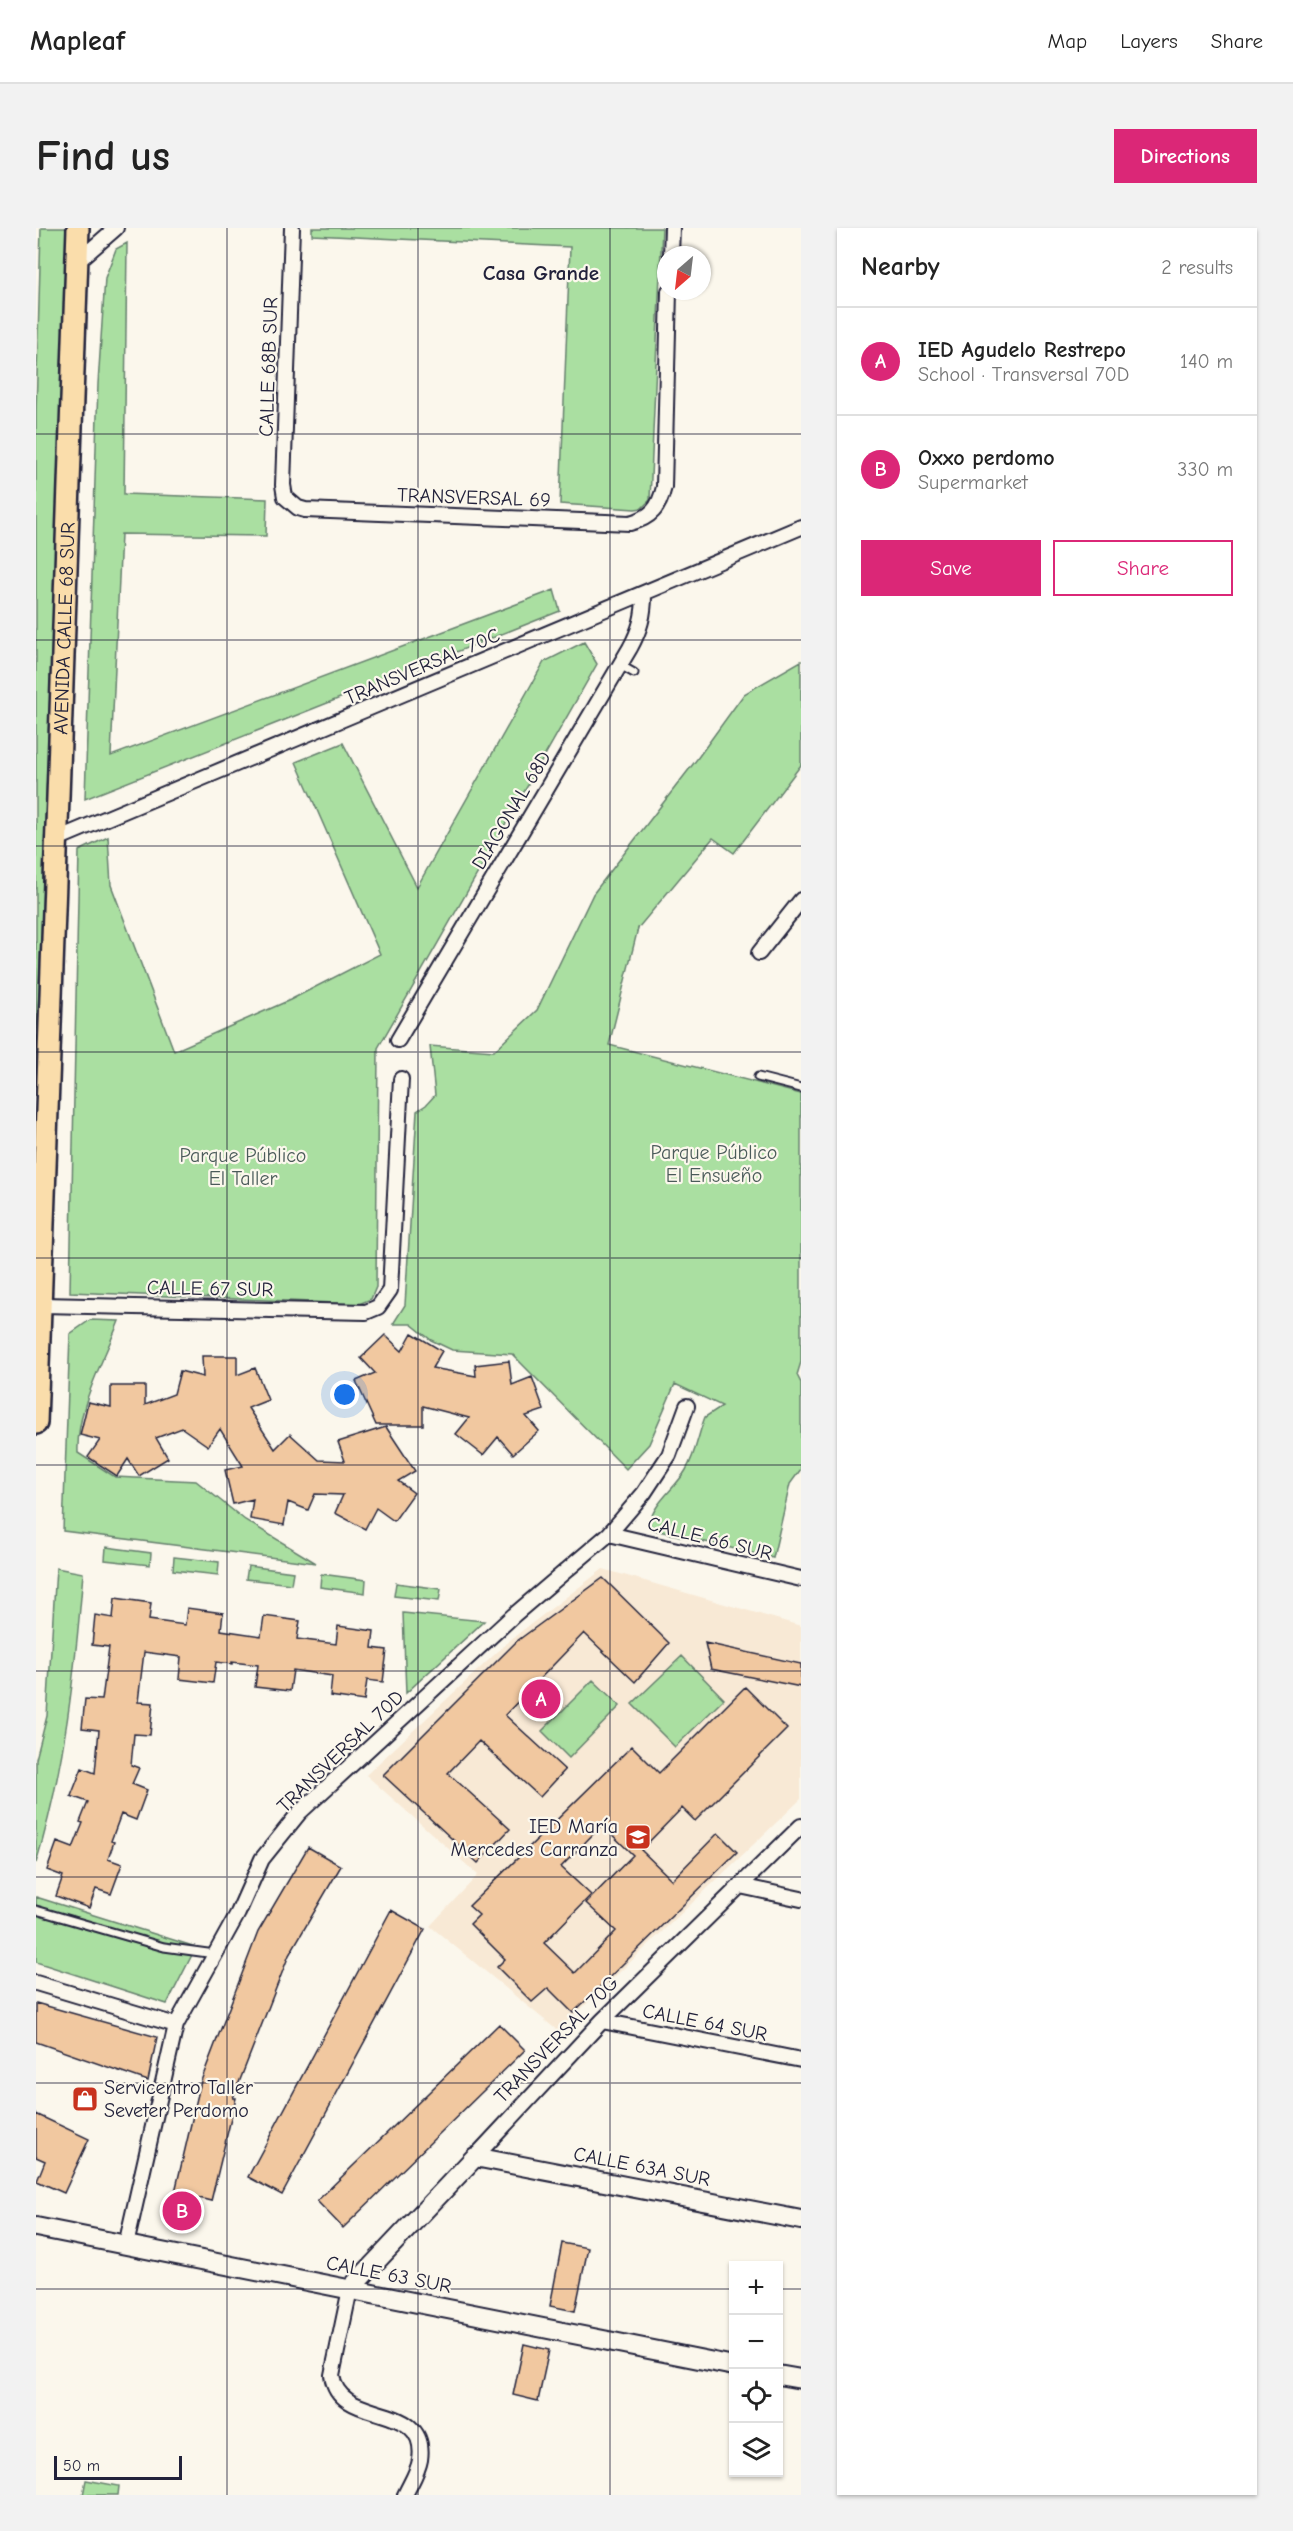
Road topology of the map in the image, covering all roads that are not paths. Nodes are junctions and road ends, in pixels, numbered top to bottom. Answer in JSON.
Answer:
{"nodes":[{"id":1,"x":78,"y":228,"type":"edge"},
{"id":2,"x":116,"y":228,"type":"edge"},
{"id":3,"x":292,"y":228,"type":"edge"},
{"id":4,"x":672,"y":228,"type":"edge"},
{"id":5,"x":671,"y":246,"type":"edge"},
{"id":6,"x":77,"y":262,"type":"junction"},
{"id":7,"x":669,"y":300,"type":"edge"},
{"id":8,"x":292,"y":504,"type":"joint"},
{"id":9,"x":801,"y":527,"type":"edge"},
{"id":10,"x":644,"y":595,"type":"junction"},
{"id":11,"x":620,"y":665,"type":"junction"},
{"id":12,"x":634,"y":673,"type":"dead end"},
{"id":13,"x":57,"y":839,"type":"junction"},
{"id":14,"x":801,"y":900,"type":"edge"},
{"id":15,"x":759,"y":953,"type":"dead end"},
{"id":16,"x":398,"y":1040,"type":"dead end"},
{"id":17,"x":758,"y":1077,"type":"dead end"},
{"id":18,"x":401,"y":1079,"type":"dead end"},
{"id":19,"x":801,"y":1088,"type":"edge"},
{"id":20,"x":41,"y":1305,"type":"junction"},
{"id":21,"x":687,"y":1406,"type":"dead end"},
{"id":22,"x":36,"y":1423,"type":"edge"},
{"id":23,"x":609,"y":1533,"type":"junction"},
{"id":24,"x":801,"y":1580,"type":"edge"},
{"id":25,"x":801,"y":1826,"type":"edge"},
{"id":26,"x":740,"y":1887,"type":"junction"},
{"id":27,"x":801,"y":1899,"type":"edge"},
{"id":28,"x":36,"y":1910,"type":"edge"},
{"id":29,"x":215,"y":1954,"type":"junction"},
{"id":30,"x":36,"y":1983,"type":"edge"},
{"id":31,"x":602,"y":2021,"type":"junction"},
{"id":32,"x":176,"y":2025,"type":"junction"},
{"id":33,"x":801,"y":2060,"type":"edge"},
{"id":34,"x":474,"y":2157,"type":"junction"},
{"id":35,"x":801,"y":2220,"type":"edge"},
{"id":36,"x":36,"y":2227,"type":"edge"},
{"id":37,"x":126,"y":2245,"type":"junction"},
{"id":38,"x":350,"y":2289,"type":"junction"},
{"id":39,"x":729,"y":2365,"type":"edge"},
{"id":40,"x":783,"y":2376,"type":"edge"},
{"id":41,"x":801,"y":2379,"type":"edge"},
{"id":42,"x":405,"y":2495,"type":"edge"}],
"edges":[{"from":1,"to":6,"type":"main road","name":"AVENIDA CALLE 68 SUR"},
{"from":2,"to":6,"type":"street"},
{"from":3,"to":8,"type":"street","name":"CALLE 68B SUR"},
{"from":4,"to":5,"type":"street"},
{"from":6,"to":13,"type":"main road","name":"AVENIDA CALLE 68 SUR"},
{"from":7,"to":8,"type":"street","name":"TRANSVERSAL 69"},
{"from":9,"to":10,"type":"street","name":"TRANSVERSAL 70C"},
{"from":10,"to":11,"type":"street","name":"DIAGONAL 68D"},
{"from":10,"to":13,"type":"street","name":"TRANSVERSAL 70C"},
{"from":11,"to":12,"type":"lane"},
{"from":11,"to":16,"type":"street","name":"DIAGONAL 68D"},
{"from":13,"to":20,"type":"main road","name":"AVENIDA CALLE 68 SUR"},
{"from":14,"to":15,"type":"street"},
{"from":17,"to":19,"type":"lane"},
{"from":18,"to":20,"type":"street","name":"CALLE 67 SUR"},
{"from":20,"to":22,"type":"main road","name":"AVENIDA CALLE 68 SUR"},
{"from":21,"to":23,"type":"street","name":"TRANSVERSAL 70D"},
{"from":23,"to":24,"type":"street","name":"CALLE 66 SUR"},
{"from":23,"to":29,"type":"street","name":"TRANSVERSAL 70D"},
{"from":25,"to":26,"type":"street","name":"TRANSVERSAL 70G"},
{"from":26,"to":27,"type":"street"},
{"from":26,"to":31,"type":"street","name":"TRANSVERSAL 70G"},
{"from":28,"to":29,"type":"lane"},
{"from":29,"to":32,"type":"street","name":"TRANSVERSAL 70D"},
{"from":30,"to":32,"type":"street"},
{"from":31,"to":33,"type":"street","name":"CALLE 64 SUR"},
{"from":31,"to":34,"type":"street","name":"TRANSVERSAL 70G"},
{"from":32,"to":37,"type":"street","name":"TRANSVERSAL 70D"},
{"from":34,"to":35,"type":"street","name":"CALLE 63A SUR"},
{"from":34,"to":38,"type":"street","name":"TRANSVERSAL 70G"},
{"from":36,"to":37,"type":"street","name":"CALLE 63 SUR"},
{"from":37,"to":38,"type":"street","name":"CALLE 63 SUR"},
{"from":38,"to":39,"type":"street","name":"CALLE 63 SUR"},
{"from":38,"to":42,"type":"street"},
{"from":40,"to":41,"type":"street"}]}
